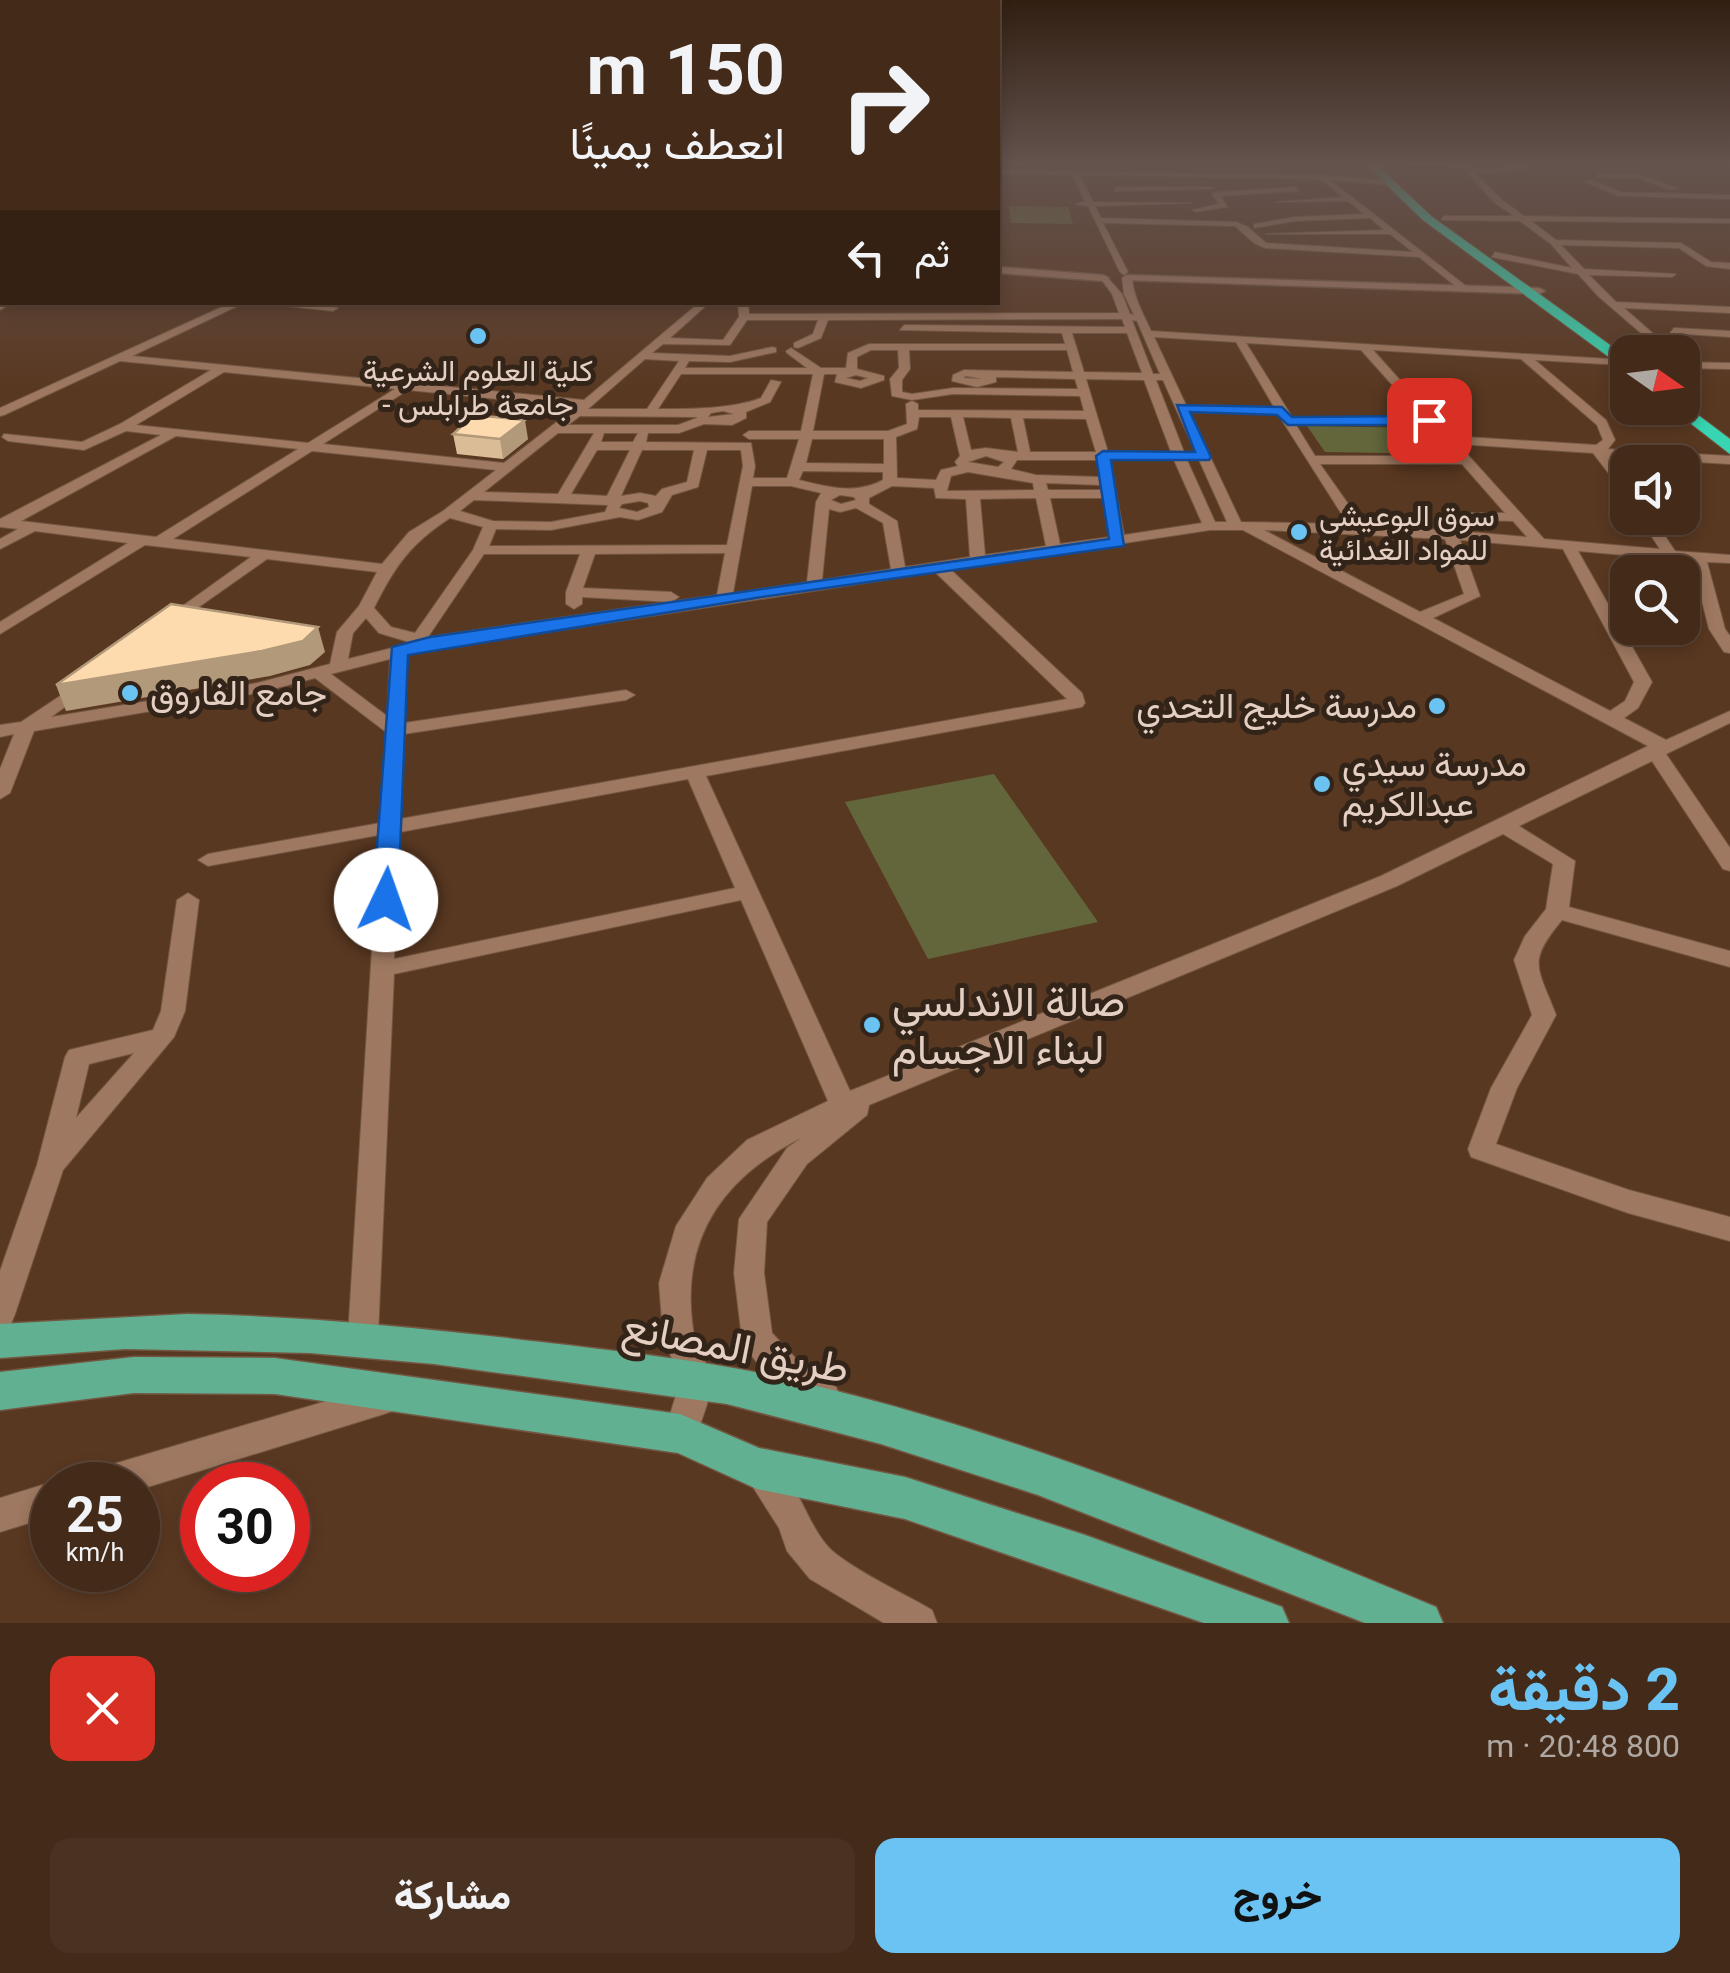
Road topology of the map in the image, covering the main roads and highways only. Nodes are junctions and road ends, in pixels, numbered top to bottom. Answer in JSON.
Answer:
{"nodes":[{"id":1,"x":1460,"y":240,"type":"edge"},
{"id":2,"x":1474,"y":240,"type":"edge"},
{"id":3,"x":1501,"y":275,"type":"junction"},
{"id":4,"x":1468,"y":286,"type":"road end"},
{"id":5,"x":1527,"y":289,"type":"junction"},
{"id":6,"x":1610,"y":349,"type":"edge"},
{"id":7,"x":1700,"y":409,"type":"edge"},
{"id":8,"x":1700,"y":424,"type":"edge"},
{"id":9,"x":1730,"y":432,"type":"edge"},
{"id":10,"x":1730,"y":448,"type":"edge"},
{"id":11,"x":0,"y":1341,"type":"edge"},
{"id":12,"x":0,"y":1391,"type":"edge"},
{"id":13,"x":1266,"y":1623,"type":"edge"},
{"id":14,"x":1420,"y":1623,"type":"edge"}],
"edges":[{"from":1,"to":3,"type":"highway"},
{"from":2,"to":5,"type":"highway"},
{"from":3,"to":4,"type":"highway"},
{"from":3,"to":5,"type":"highway"},
{"from":5,"to":6,"type":"highway"},
{"from":7,"to":9,"type":"highway"},
{"from":8,"to":10,"type":"highway"},
{"from":11,"to":14,"type":"main road","name":"طريق المصانع"},
{"from":12,"to":13,"type":"main road"}]}
